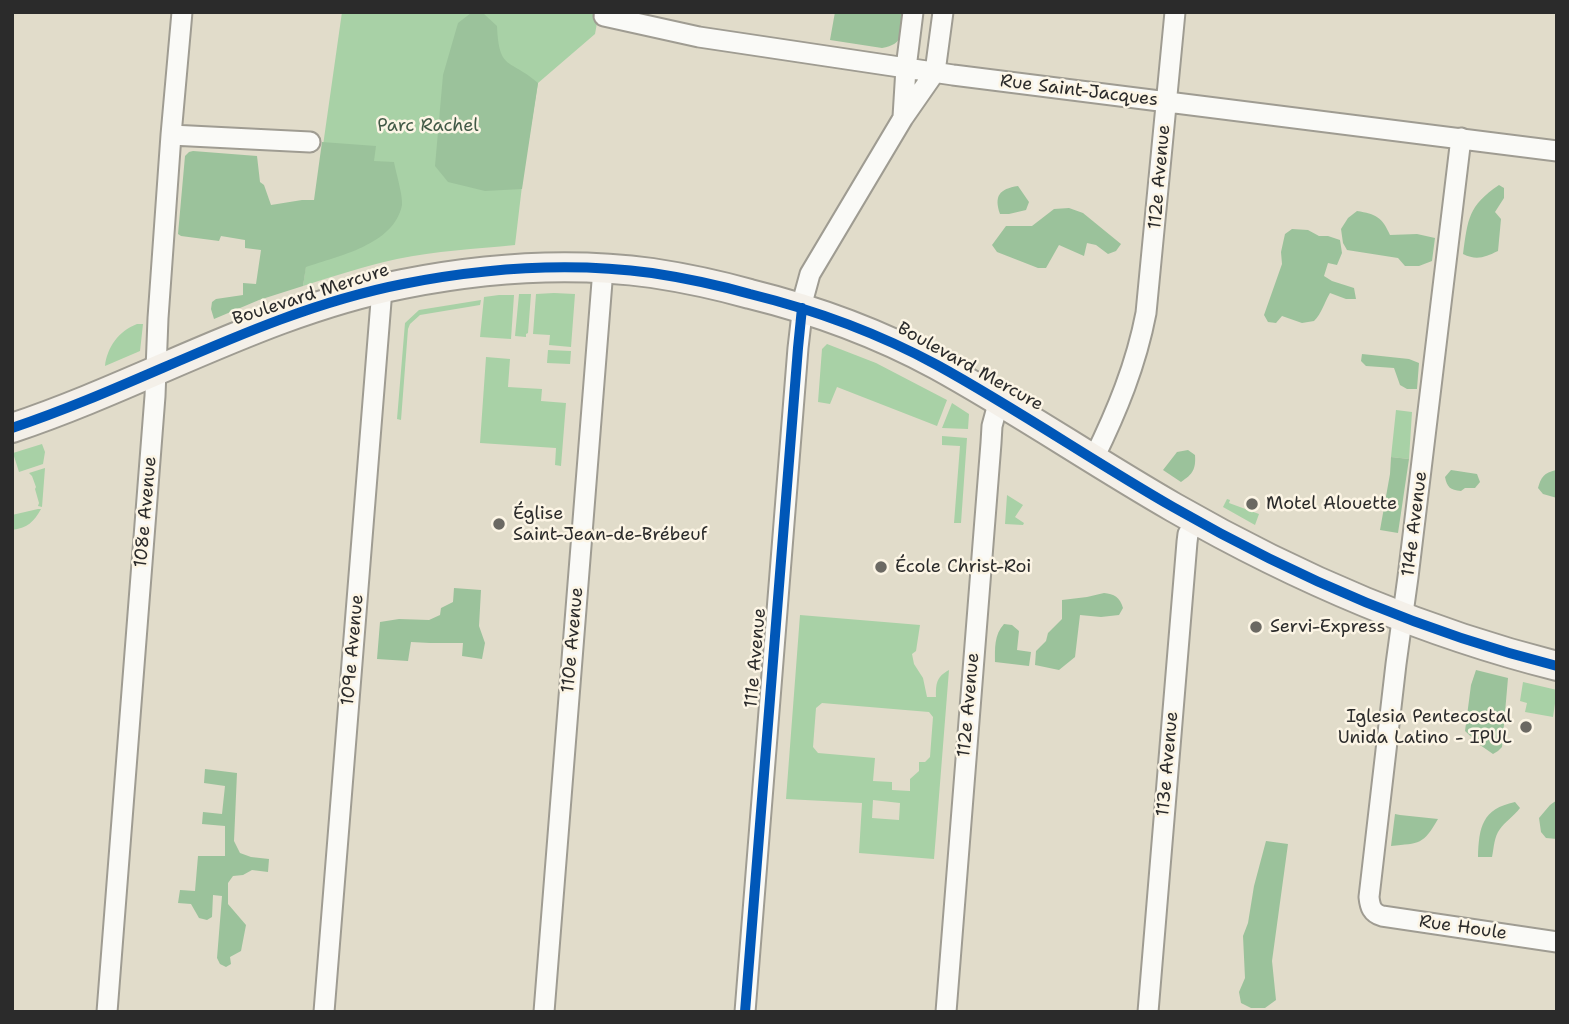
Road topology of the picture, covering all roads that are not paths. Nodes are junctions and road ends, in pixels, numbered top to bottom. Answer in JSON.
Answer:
{"nodes":[{"id":1,"x":182,"y":12,"type":"edge"},
{"id":2,"x":913,"y":12,"type":"edge"},
{"id":3,"x":943,"y":12,"type":"edge"},
{"id":4,"x":1175,"y":12,"type":"edge"},
{"id":5,"x":604,"y":16,"type":"dead end"},
{"id":6,"x":906,"y":68,"type":"junction"},
{"id":7,"x":935,"y":72,"type":"junction"},
{"id":8,"x":1167,"y":102,"type":"junction"},
{"id":9,"x":903,"y":118,"type":"junction"},
{"id":10,"x":171,"y":135,"type":"junction"},
{"id":11,"x":1461,"y":138,"type":"junction"},
{"id":12,"x":310,"y":142,"type":"dead end"},
{"id":13,"x":1557,"y":151,"type":"edge"},
{"id":14,"x":603,"y":269,"type":"junction"},
{"id":15,"x":382,"y":289,"type":"junction"},
{"id":16,"x":802,"y":308,"type":"junction"},
{"id":17,"x":157,"y":370,"type":"junction"},
{"id":18,"x":999,"y":400,"type":"junction"},
{"id":19,"x":12,"y":428,"type":"edge"},
{"id":20,"x":1094,"y":458,"type":"junction"},
{"id":21,"x":1196,"y":520,"type":"junction"},
{"id":22,"x":1402,"y":618,"type":"junction"},
{"id":23,"x":1557,"y":666,"type":"edge"},
{"id":24,"x":1372,"y":910,"type":"joint"},
{"id":25,"x":1557,"y":942,"type":"edge"},
{"id":26,"x":107,"y":1012,"type":"edge"},
{"id":27,"x":324,"y":1012,"type":"edge"},
{"id":28,"x":544,"y":1012,"type":"edge"},
{"id":29,"x":746,"y":1012,"type":"edge"},
{"id":30,"x":946,"y":1012,"type":"edge"},
{"id":31,"x":1148,"y":1012,"type":"edge"}],
"edges":[{"from":1,"to":10,"type":"street","name":"108e Avenue"},
{"from":2,"to":6,"type":"street","name":"111e Avenue"},
{"from":3,"to":7,"type":"street","name":"111e Avenue"},
{"from":4,"to":8,"type":"street","name":"112e Avenue"},
{"from":5,"to":6,"type":"street","name":"Rue Saint-Jacques"},
{"from":6,"to":7,"type":"street","name":"Rue Saint-Jacques"},
{"from":6,"to":9,"type":"street","name":"111e Avenue"},
{"from":7,"to":8,"type":"street","name":"Rue Saint-Jacques"},
{"from":7,"to":9,"type":"street","name":"111e Avenue"},
{"from":8,"to":11,"type":"street","name":"Rue Saint-Jacques"},
{"from":8,"to":20,"type":"street","name":"112e Avenue"},
{"from":9,"to":16,"type":"street","name":"111e Avenue"},
{"from":10,"to":12,"type":"street"},
{"from":10,"to":17,"type":"street","name":"108e Avenue"},
{"from":11,"to":13,"type":"street","name":"Rue Saint-Jacques"},
{"from":11,"to":22,"type":"street","name":"114e Avenue"},
{"from":14,"to":15,"type":"street","name":"Boulevard Mercure"},
{"from":14,"to":16,"type":"street","name":"Boulevard Mercure"},
{"from":14,"to":28,"type":"street","name":"110e Avenue"},
{"from":15,"to":17,"type":"street","name":"Boulevard Mercure"},
{"from":15,"to":27,"type":"street","name":"109e Avenue"},
{"from":16,"to":18,"type":"street","name":"Boulevard Mercure"},
{"from":16,"to":29,"type":"street","name":"111e Avenue"},
{"from":17,"to":19,"type":"street","name":"Boulevard Mercure"},
{"from":17,"to":26,"type":"street","name":"108e Avenue"},
{"from":18,"to":20,"type":"street","name":"Boulevard Mercure"},
{"from":18,"to":30,"type":"street","name":"112e Avenue"},
{"from":20,"to":21,"type":"street","name":"Boulevard Mercure"},
{"from":21,"to":22,"type":"street","name":"Boulevard Mercure"},
{"from":21,"to":31,"type":"street","name":"113e Avenue"},
{"from":22,"to":23,"type":"street","name":"Boulevard Mercure"},
{"from":22,"to":24,"type":"street","name":"114e Avenue"},
{"from":24,"to":25,"type":"street","name":"Rue Houle"}]}
